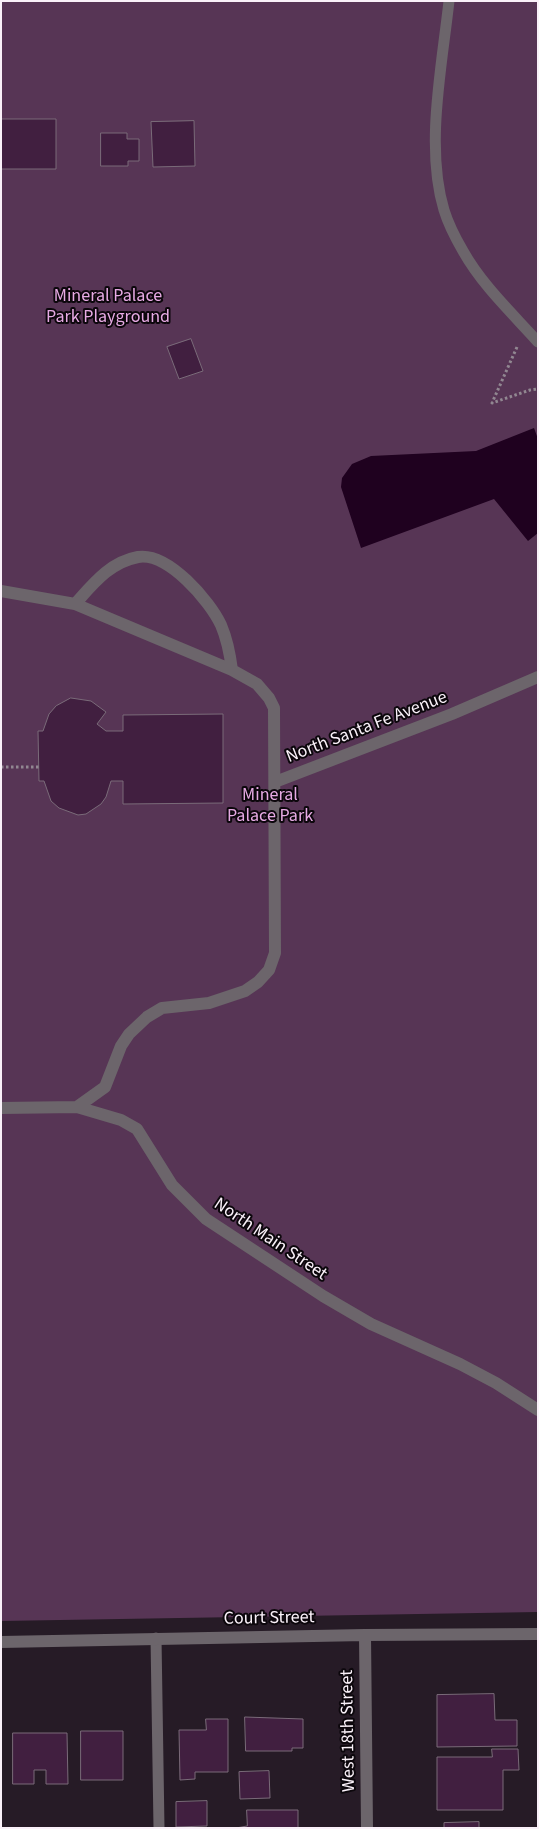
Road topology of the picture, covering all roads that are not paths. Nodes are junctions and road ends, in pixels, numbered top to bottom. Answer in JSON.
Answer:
{"nodes":[{"id":1,"x":449,"y":1,"type":"edge"},
{"id":2,"x":538,"y":342,"type":"edge"},
{"id":3,"x":1,"y":591,"type":"edge"},
{"id":4,"x":75,"y":604,"type":"junction"},
{"id":5,"x":232,"y":670,"type":"junction"},
{"id":6,"x":538,"y":677,"type":"edge"},
{"id":7,"x":275,"y":782,"type":"junction"},
{"id":8,"x":77,"y":1107,"type":"junction"},
{"id":9,"x":1,"y":1108,"type":"edge"},
{"id":10,"x":538,"y":1410,"type":"edge"},
{"id":11,"x":365,"y":1634,"type":"junction"},
{"id":12,"x":538,"y":1634,"type":"edge"},
{"id":13,"x":156,"y":1638,"type":"junction"},
{"id":14,"x":1,"y":1642,"type":"edge"},
{"id":15,"x":159,"y":1828,"type":"edge"},
{"id":16,"x":367,"y":1828,"type":"edge"}],
"edges":[{"from":1,"to":2,"type":"lane"},
{"from":3,"to":4,"type":"street","name":"North Santa Fe Avenue"},
{"from":4,"to":5,"type":"street","name":"North Santa Fe Avenue"},
{"from":4,"to":5,"type":"street"},
{"from":5,"to":7,"type":"street","name":"North Santa Fe Avenue"},
{"from":6,"to":7,"type":"street","name":"North Santa Fe Avenue"},
{"from":7,"to":8,"type":"street"},
{"from":8,"to":9,"type":"street","name":"North Main Street"},
{"from":8,"to":10,"type":"street","name":"North Main Street"},
{"from":11,"to":12,"type":"street","name":"Court Street"},
{"from":11,"to":13,"type":"street","name":"Court Street"},
{"from":11,"to":16,"type":"street","name":"West 18th Street"},
{"from":13,"to":14,"type":"street","name":"Court Street"},
{"from":13,"to":15,"type":"lane"}]}
